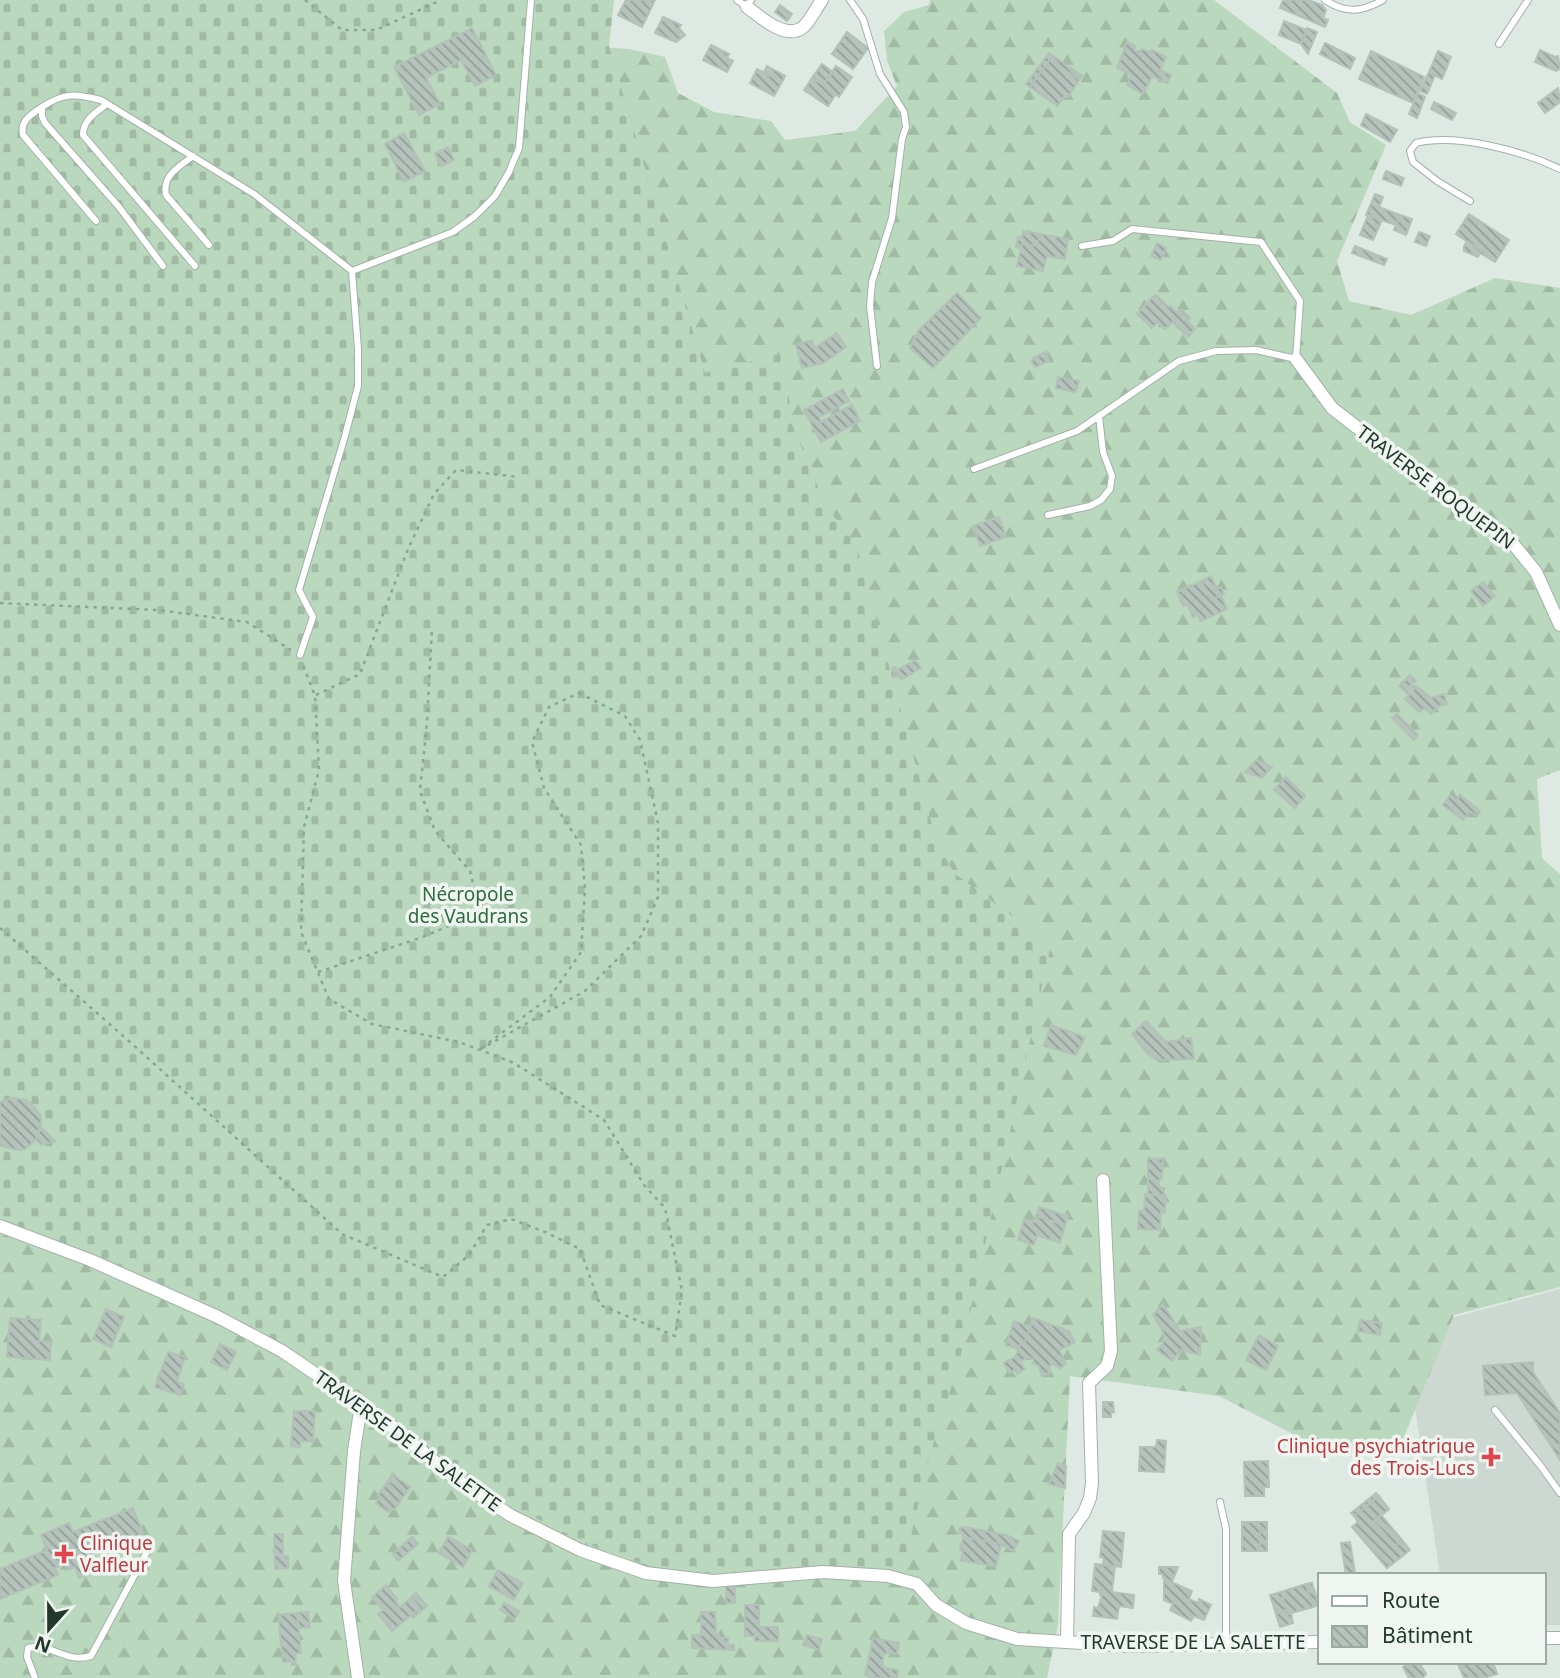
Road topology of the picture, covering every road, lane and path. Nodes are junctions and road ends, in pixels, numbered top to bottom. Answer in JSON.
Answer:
{"nodes":[{"id":1,"x":305,"y":0,"type":"edge"},
{"id":2,"x":441,"y":0,"type":"edge"},
{"id":3,"x":531,"y":0,"type":"edge"},
{"id":4,"x":822,"y":0,"type":"edge"},
{"id":5,"x":850,"y":0,"type":"edge"},
{"id":6,"x":1325,"y":0,"type":"edge"},
{"id":7,"x":1383,"y":0,"type":"edge"},
{"id":8,"x":1528,"y":0,"type":"edge"},
{"id":9,"x":745,"y":2,"type":"edge"},
{"id":10,"x":1499,"y":44,"type":"dead end"},
{"id":11,"x":107,"y":104,"type":"junction"},
{"id":12,"x":42,"y":107,"type":"junction"},
{"id":13,"x":193,"y":156,"type":"junction"},
{"id":14,"x":1560,"y":169,"type":"edge"},
{"id":15,"x":1470,"y":201,"type":"dead end"},
{"id":16,"x":96,"y":221,"type":"dead end"},
{"id":17,"x":209,"y":245,"type":"dead end"},
{"id":18,"x":1082,"y":246,"type":"dead end"},
{"id":19,"x":163,"y":266,"type":"dead end"},
{"id":20,"x":195,"y":266,"type":"dead end"},
{"id":21,"x":352,"y":271,"type":"junction"},
{"id":22,"x":1296,"y":359,"type":"junction"},
{"id":23,"x":877,"y":366,"type":"dead end"},
{"id":24,"x":1099,"y":415,"type":"junction"},
{"id":25,"x":974,"y":469,"type":"dead end"},
{"id":26,"x":519,"y":477,"type":"dead end"},
{"id":27,"x":1048,"y":515,"type":"dead end"},
{"id":28,"x":0,"y":603,"type":"edge"},
{"id":29,"x":1560,"y":625,"type":"edge"},
{"id":30,"x":432,"y":628,"type":"dead end"},
{"id":31,"x":300,"y":655,"type":"junction"},
{"id":32,"x":315,"y":696,"type":"junction"},
{"id":33,"x":0,"y":928,"type":"edge"},
{"id":34,"x":318,"y":972,"type":"junction"},
{"id":35,"x":479,"y":1050,"type":"junction"},
{"id":36,"x":1103,"y":1180,"type":"dead end"},
{"id":37,"x":0,"y":1226,"type":"edge"},
{"id":38,"x":361,"y":1405,"type":"junction"},
{"id":39,"x":1495,"y":1410,"type":"dead end"},
{"id":40,"x":1560,"y":1493,"type":"edge"},
{"id":41,"x":1220,"y":1502,"type":"dead end"},
{"id":42,"x":148,"y":1550,"type":"dead end"},
{"id":43,"x":1067,"y":1642,"type":"junction"},
{"id":44,"x":1318,"y":1642,"type":"edge"},
{"id":45,"x":1226,"y":1644,"type":"junction"},
{"id":46,"x":35,"y":1678,"type":"edge"},
{"id":47,"x":358,"y":1678,"type":"edge"}],
"edges":[{"from":1,"to":2,"type":"path"},
{"from":3,"to":21,"type":"lane"},
{"from":4,"to":9,"type":"street"},
{"from":5,"to":23,"type":"lane"},
{"from":6,"to":7,"type":"lane"},
{"from":8,"to":10,"type":"lane"},
{"from":11,"to":12,"type":"lane"},
{"from":11,"to":13,"type":"lane"},
{"from":11,"to":20,"type":"lane"},
{"from":12,"to":16,"type":"lane"},
{"from":12,"to":19,"type":"lane"},
{"from":13,"to":17,"type":"lane"},
{"from":13,"to":21,"type":"lane"},
{"from":14,"to":15,"type":"lane"},
{"from":18,"to":22,"type":"lane"},
{"from":21,"to":31,"type":"lane"},
{"from":22,"to":24,"type":"lane"},
{"from":22,"to":29,"type":"street","name":"TRAVERSE ROQUEPIN"},
{"from":24,"to":25,"type":"lane"},
{"from":24,"to":27,"type":"lane"},
{"from":26,"to":32,"type":"path"},
{"from":28,"to":31,"type":"path"},
{"from":30,"to":34,"type":"path"},
{"from":31,"to":32,"type":"path"},
{"from":32,"to":34,"type":"path"},
{"from":33,"to":35,"type":"path"},
{"from":34,"to":35,"type":"path"},
{"from":35,"to":35,"type":"path"},
{"from":36,"to":43,"type":"street"},
{"from":37,"to":38,"type":"street","name":"TRAVERSE DE LA SALETTE"},
{"from":38,"to":43,"type":"street","name":"TRAVERSE DE LA SALETTE"},
{"from":38,"to":47,"type":"street"},
{"from":39,"to":40,"type":"lane"},
{"from":41,"to":45,"type":"lane"},
{"from":42,"to":46,"type":"lane"},
{"from":43,"to":45,"type":"street","name":"TRAVERSE DE LA SALETTE"},
{"from":44,"to":45,"type":"street","name":"TRAVERSE DE LA SALETTE"}]}
